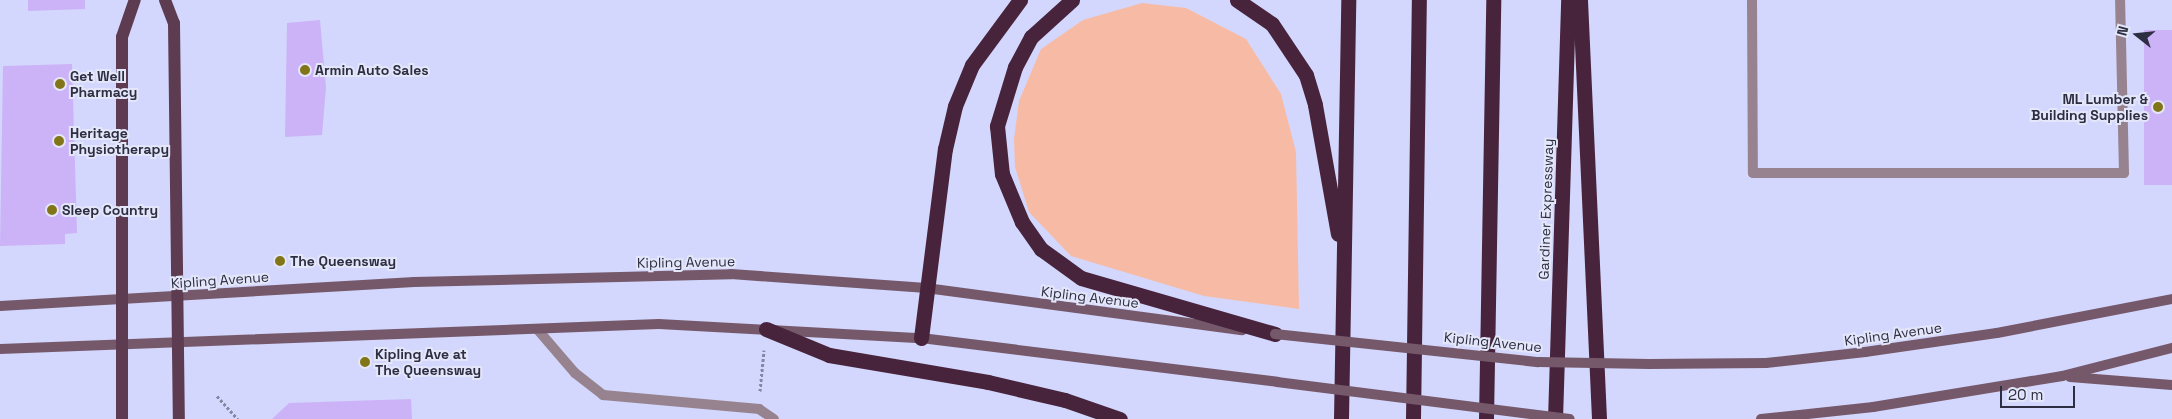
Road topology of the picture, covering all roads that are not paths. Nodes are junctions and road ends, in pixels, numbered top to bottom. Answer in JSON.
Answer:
{"nodes":[{"id":1,"x":135,"y":0,"type":"edge"},
{"id":2,"x":165,"y":0,"type":"edge"},
{"id":3,"x":1020,"y":0,"type":"edge"},
{"id":4,"x":1072,"y":0,"type":"edge"},
{"id":5,"x":1237,"y":0,"type":"edge"},
{"id":6,"x":1348,"y":0,"type":"edge"},
{"id":7,"x":1419,"y":0,"type":"edge"},
{"id":8,"x":1493,"y":0,"type":"edge"},
{"id":9,"x":1568,"y":0,"type":"edge"},
{"id":10,"x":1580,"y":0,"type":"edge"},
{"id":11,"x":1752,"y":0,"type":"edge"},
{"id":12,"x":2120,"y":0,"type":"edge"},
{"id":13,"x":1344,"y":270,"type":"junction"},
{"id":14,"x":926,"y":288,"type":"junction"},
{"id":15,"x":179,"y":297,"type":"junction"},
{"id":16,"x":2172,"y":298,"type":"edge"},
{"id":17,"x":124,"y":301,"type":"junction"},
{"id":18,"x":0,"y":306,"type":"edge"},
{"id":19,"x":766,"y":329,"type":"junction"},
{"id":20,"x":538,"y":330,"type":"junction"},
{"id":21,"x":1275,"y":334,"type":"junction"},
{"id":22,"x":921,"y":338,"type":"junction"},
{"id":23,"x":178,"y":344,"type":"junction"},
{"id":24,"x":122,"y":345,"type":"junction"},
{"id":25,"x":2172,"y":348,"type":"edge"},
{"id":26,"x":0,"y":349,"type":"edge"},
{"id":27,"x":2062,"y":376,"type":"junction"},
{"id":28,"x":2172,"y":385,"type":"edge"},
{"id":29,"x":122,"y":419,"type":"edge"},
{"id":30,"x":179,"y":419,"type":"edge"},
{"id":31,"x":774,"y":419,"type":"edge"},
{"id":32,"x":1120,"y":419,"type":"edge"},
{"id":33,"x":1341,"y":419,"type":"edge"},
{"id":34,"x":1413,"y":419,"type":"edge"},
{"id":35,"x":1486,"y":419,"type":"edge"},
{"id":36,"x":1556,"y":419,"type":"edge"},
{"id":37,"x":1570,"y":419,"type":"edge"},
{"id":38,"x":1599,"y":419,"type":"edge"},
{"id":39,"x":1761,"y":419,"type":"edge"}],
"edges":[{"from":1,"to":17,"type":"main road"},
{"from":2,"to":15,"type":"main road"},
{"from":3,"to":14,"type":"highway"},
{"from":4,"to":21,"type":"highway"},
{"from":5,"to":13,"type":"highway"},
{"from":6,"to":13,"type":"highway"},
{"from":7,"to":34,"type":"highway"},
{"from":8,"to":35,"type":"highway"},
{"from":9,"to":36,"type":"highway","name":"Gardiner Expressway"},
{"from":10,"to":38,"type":"highway"},
{"from":11,"to":12,"type":"lane"},
{"from":13,"to":33,"type":"highway"},
{"from":14,"to":15,"type":"main road","name":"Kipling Avenue"},
{"from":14,"to":21,"type":"main road","name":"Kipling Avenue"},
{"from":14,"to":22,"type":"highway"},
{"from":15,"to":17,"type":"main road","name":"Kipling Avenue"},
{"from":15,"to":23,"type":"main road"},
{"from":16,"to":21,"type":"main road","name":"Kipling Avenue","bridge":true},
{"from":17,"to":18,"type":"main road","name":"Kipling Avenue"},
{"from":17,"to":24,"type":"main road"},
{"from":19,"to":20,"type":"main road"},
{"from":19,"to":22,"type":"main road"},
{"from":19,"to":32,"type":"highway"},
{"from":20,"to":23,"type":"main road"},
{"from":20,"to":31,"type":"lane"},
{"from":22,"to":37,"type":"main road","bridge":true},
{"from":23,"to":24,"type":"main road"},
{"from":23,"to":30,"type":"main road"},
{"from":24,"to":26,"type":"main road"},
{"from":24,"to":29,"type":"main road"},
{"from":25,"to":27,"type":"main road"},
{"from":27,"to":28,"type":"main road"},
{"from":27,"to":39,"type":"main road"}]}
